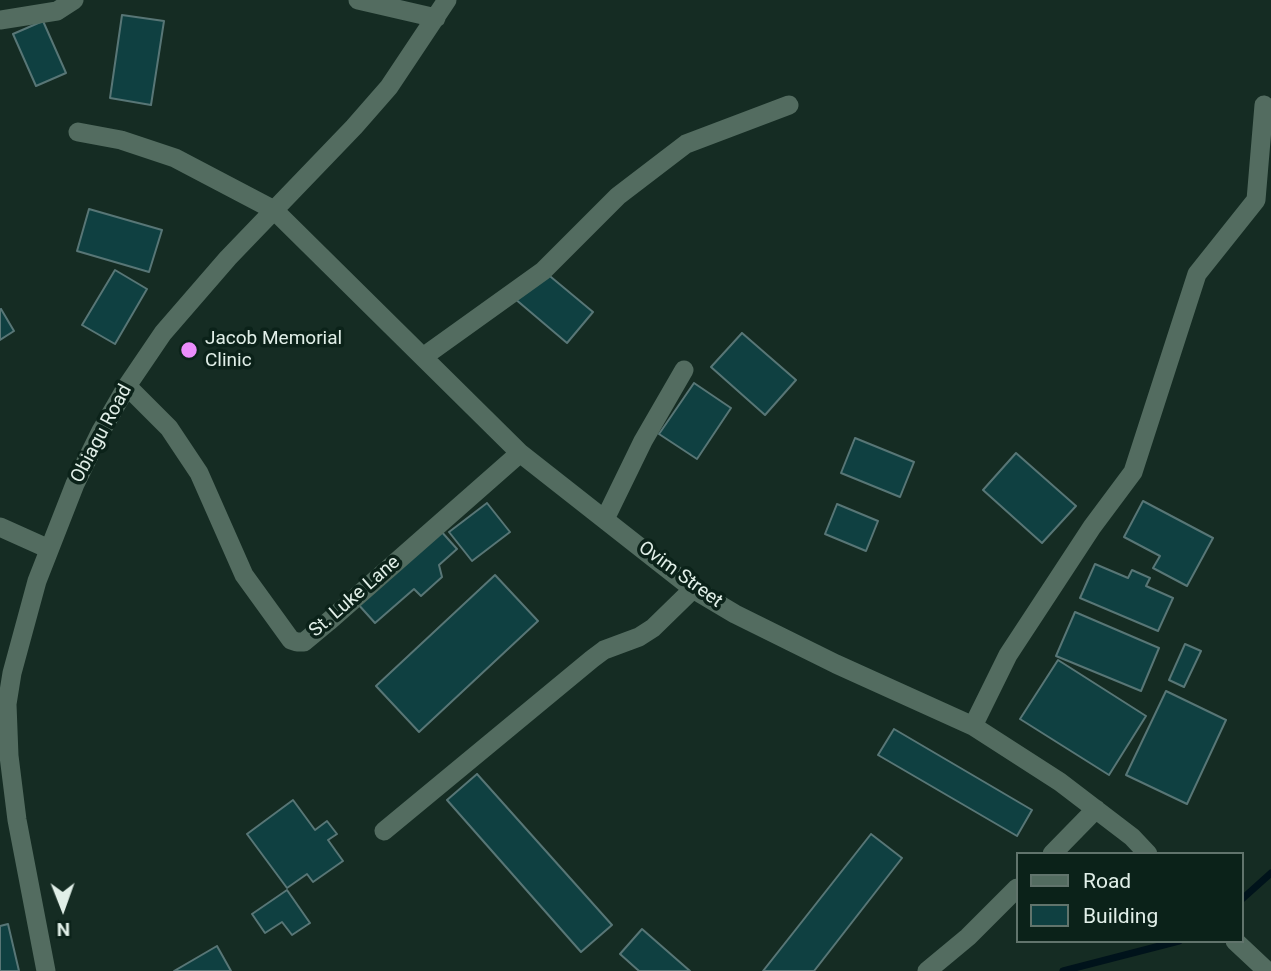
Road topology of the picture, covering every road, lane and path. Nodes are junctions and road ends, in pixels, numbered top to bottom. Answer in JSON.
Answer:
{"nodes":[{"id":1,"x":74,"y":0,"type":"edge"},
{"id":2,"x":358,"y":0,"type":"edge"},
{"id":3,"x":447,"y":0,"type":"edge"},
{"id":4,"x":436,"y":18,"type":"junction"},
{"id":5,"x":0,"y":20,"type":"edge"},
{"id":6,"x":789,"y":105,"type":"dead end"},
{"id":7,"x":1264,"y":106,"type":"dead end"},
{"id":8,"x":78,"y":132,"type":"dead end"},
{"id":9,"x":274,"y":209,"type":"junction"},
{"id":10,"x":423,"y":357,"type":"junction"},
{"id":11,"x":684,"y":370,"type":"dead end"},
{"id":12,"x":127,"y":386,"type":"junction"},
{"id":13,"x":520,"y":453,"type":"junction"},
{"id":14,"x":605,"y":519,"type":"junction"},
{"id":15,"x":0,"y":527,"type":"edge"},
{"id":16,"x":49,"y":549,"type":"junction"},
{"id":17,"x":693,"y":589,"type":"junction"},
{"id":18,"x":6,"y":668,"type":"edge"},
{"id":19,"x":973,"y":726,"type":"junction"},
{"id":20,"x":7,"y":797,"type":"edge"},
{"id":21,"x":1096,"y":809,"type":"junction"},
{"id":22,"x":384,"y":831,"type":"dead end"},
{"id":23,"x":1054,"y":852,"type":"edge"},
{"id":24,"x":1146,"y":852,"type":"edge"},
{"id":25,"x":1016,"y":889,"type":"edge"},
{"id":26,"x":1238,"y":943,"type":"edge"},
{"id":27,"x":46,"y":971,"type":"edge"},
{"id":28,"x":926,"y":971,"type":"edge"},
{"id":29,"x":1267,"y":971,"type":"edge"}],
"edges":[{"from":1,"to":5,"type":"street"},
{"from":2,"to":4,"type":"street"},
{"from":3,"to":4,"type":"street","name":"Obiagu Road"},
{"from":4,"to":9,"type":"street","name":"Obiagu Road"},
{"from":6,"to":10,"type":"street"},
{"from":7,"to":19,"type":"street"},
{"from":8,"to":9,"type":"street","name":"Ovim Street"},
{"from":9,"to":10,"type":"street","name":"Ovim Street"},
{"from":9,"to":12,"type":"street","name":"Obiagu Road"},
{"from":10,"to":13,"type":"street","name":"Ovim Street"},
{"from":11,"to":14,"type":"street"},
{"from":12,"to":13,"type":"street","name":"St. Luke Lane"},
{"from":12,"to":16,"type":"street","name":"Obiagu Road"},
{"from":13,"to":14,"type":"street","name":"Ovim Street"},
{"from":14,"to":17,"type":"street","name":"Ovim Street"},
{"from":15,"to":16,"type":"street"},
{"from":16,"to":18,"type":"street","name":"Obiagu Road"},
{"from":17,"to":19,"type":"street","name":"Ovim Street"},
{"from":17,"to":22,"type":"street"},
{"from":18,"to":20,"type":"street","name":"Obiagu Road"},
{"from":19,"to":21,"type":"street","name":"Ovim Street"},
{"from":20,"to":27,"type":"street","name":"Obiagu Road"},
{"from":21,"to":23,"type":"street"},
{"from":21,"to":24,"type":"street","name":"Ovim Street"},
{"from":25,"to":28,"type":"street"},
{"from":26,"to":29,"type":"street"}]}
